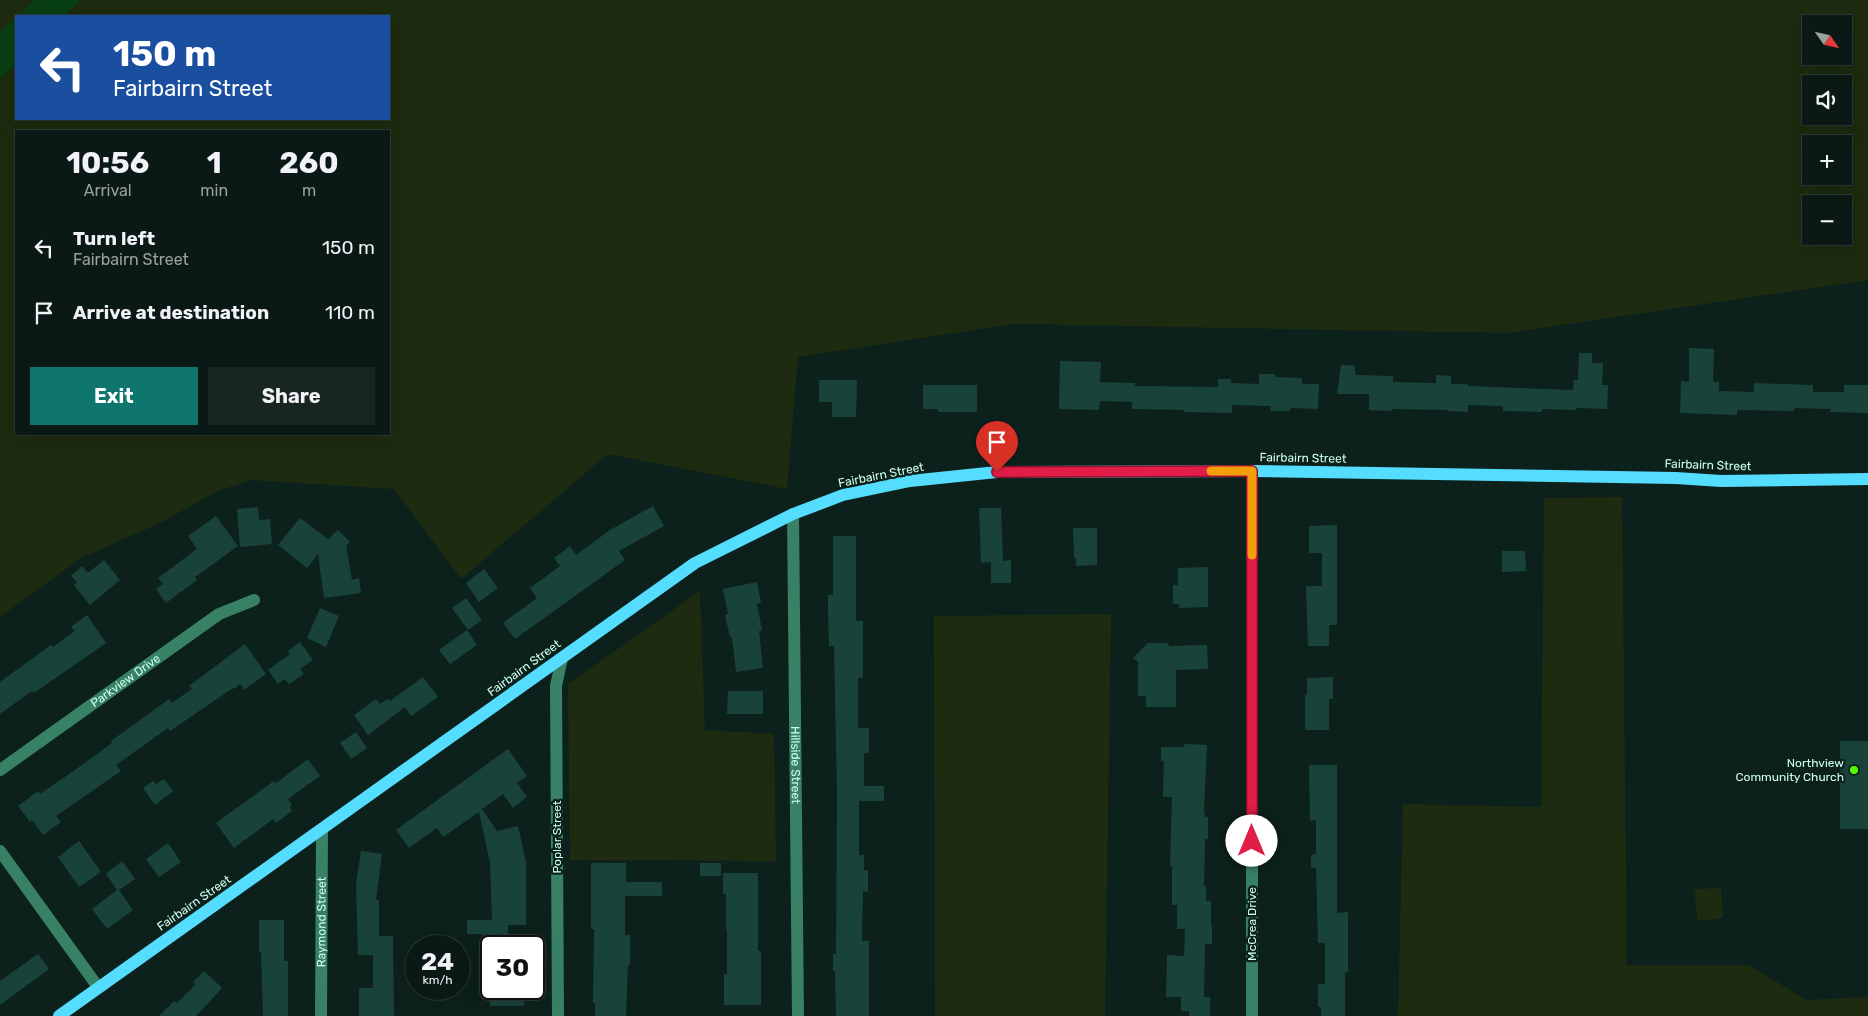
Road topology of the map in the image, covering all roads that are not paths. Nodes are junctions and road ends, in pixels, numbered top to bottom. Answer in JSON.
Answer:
{"nodes":[{"id":1,"x":1252,"y":471,"type":"junction"},
{"id":2,"x":1868,"y":479,"type":"edge"},
{"id":3,"x":793,"y":514,"type":"junction"},
{"id":4,"x":254,"y":600,"type":"dead end"},
{"id":5,"x":562,"y":658,"type":"junction"},
{"id":6,"x":0,"y":770,"type":"edge"},
{"id":7,"x":322,"y":830,"type":"junction"},
{"id":8,"x":0,"y":851,"type":"edge"},
{"id":9,"x":98,"y":987,"type":"junction"},
{"id":10,"x":59,"y":1016,"type":"edge"},
{"id":11,"x":321,"y":1016,"type":"edge"},
{"id":12,"x":558,"y":1016,"type":"edge"},
{"id":13,"x":798,"y":1016,"type":"edge"},
{"id":14,"x":1252,"y":1016,"type":"edge"}],
"edges":[{"from":1,"to":2,"type":"main road","name":"Fairbairn Street"},
{"from":1,"to":3,"type":"main road","name":"Fairbairn Street"},
{"from":1,"to":14,"type":"street","name":"McCrea Drive"},
{"from":3,"to":5,"type":"main road","name":"Fairbairn Street"},
{"from":3,"to":13,"type":"street","name":"Hillside Street"},
{"from":4,"to":6,"type":"street","name":"Parkview Drive"},
{"from":5,"to":7,"type":"main road","name":"Fairbairn Street"},
{"from":5,"to":12,"type":"street","name":"Poplar Street"},
{"from":7,"to":9,"type":"main road","name":"Fairbairn Street"},
{"from":7,"to":11,"type":"street","name":"Raymond Street"},
{"from":8,"to":9,"type":"street"},
{"from":9,"to":10,"type":"main road","name":"Fairbairn Street"}]}
